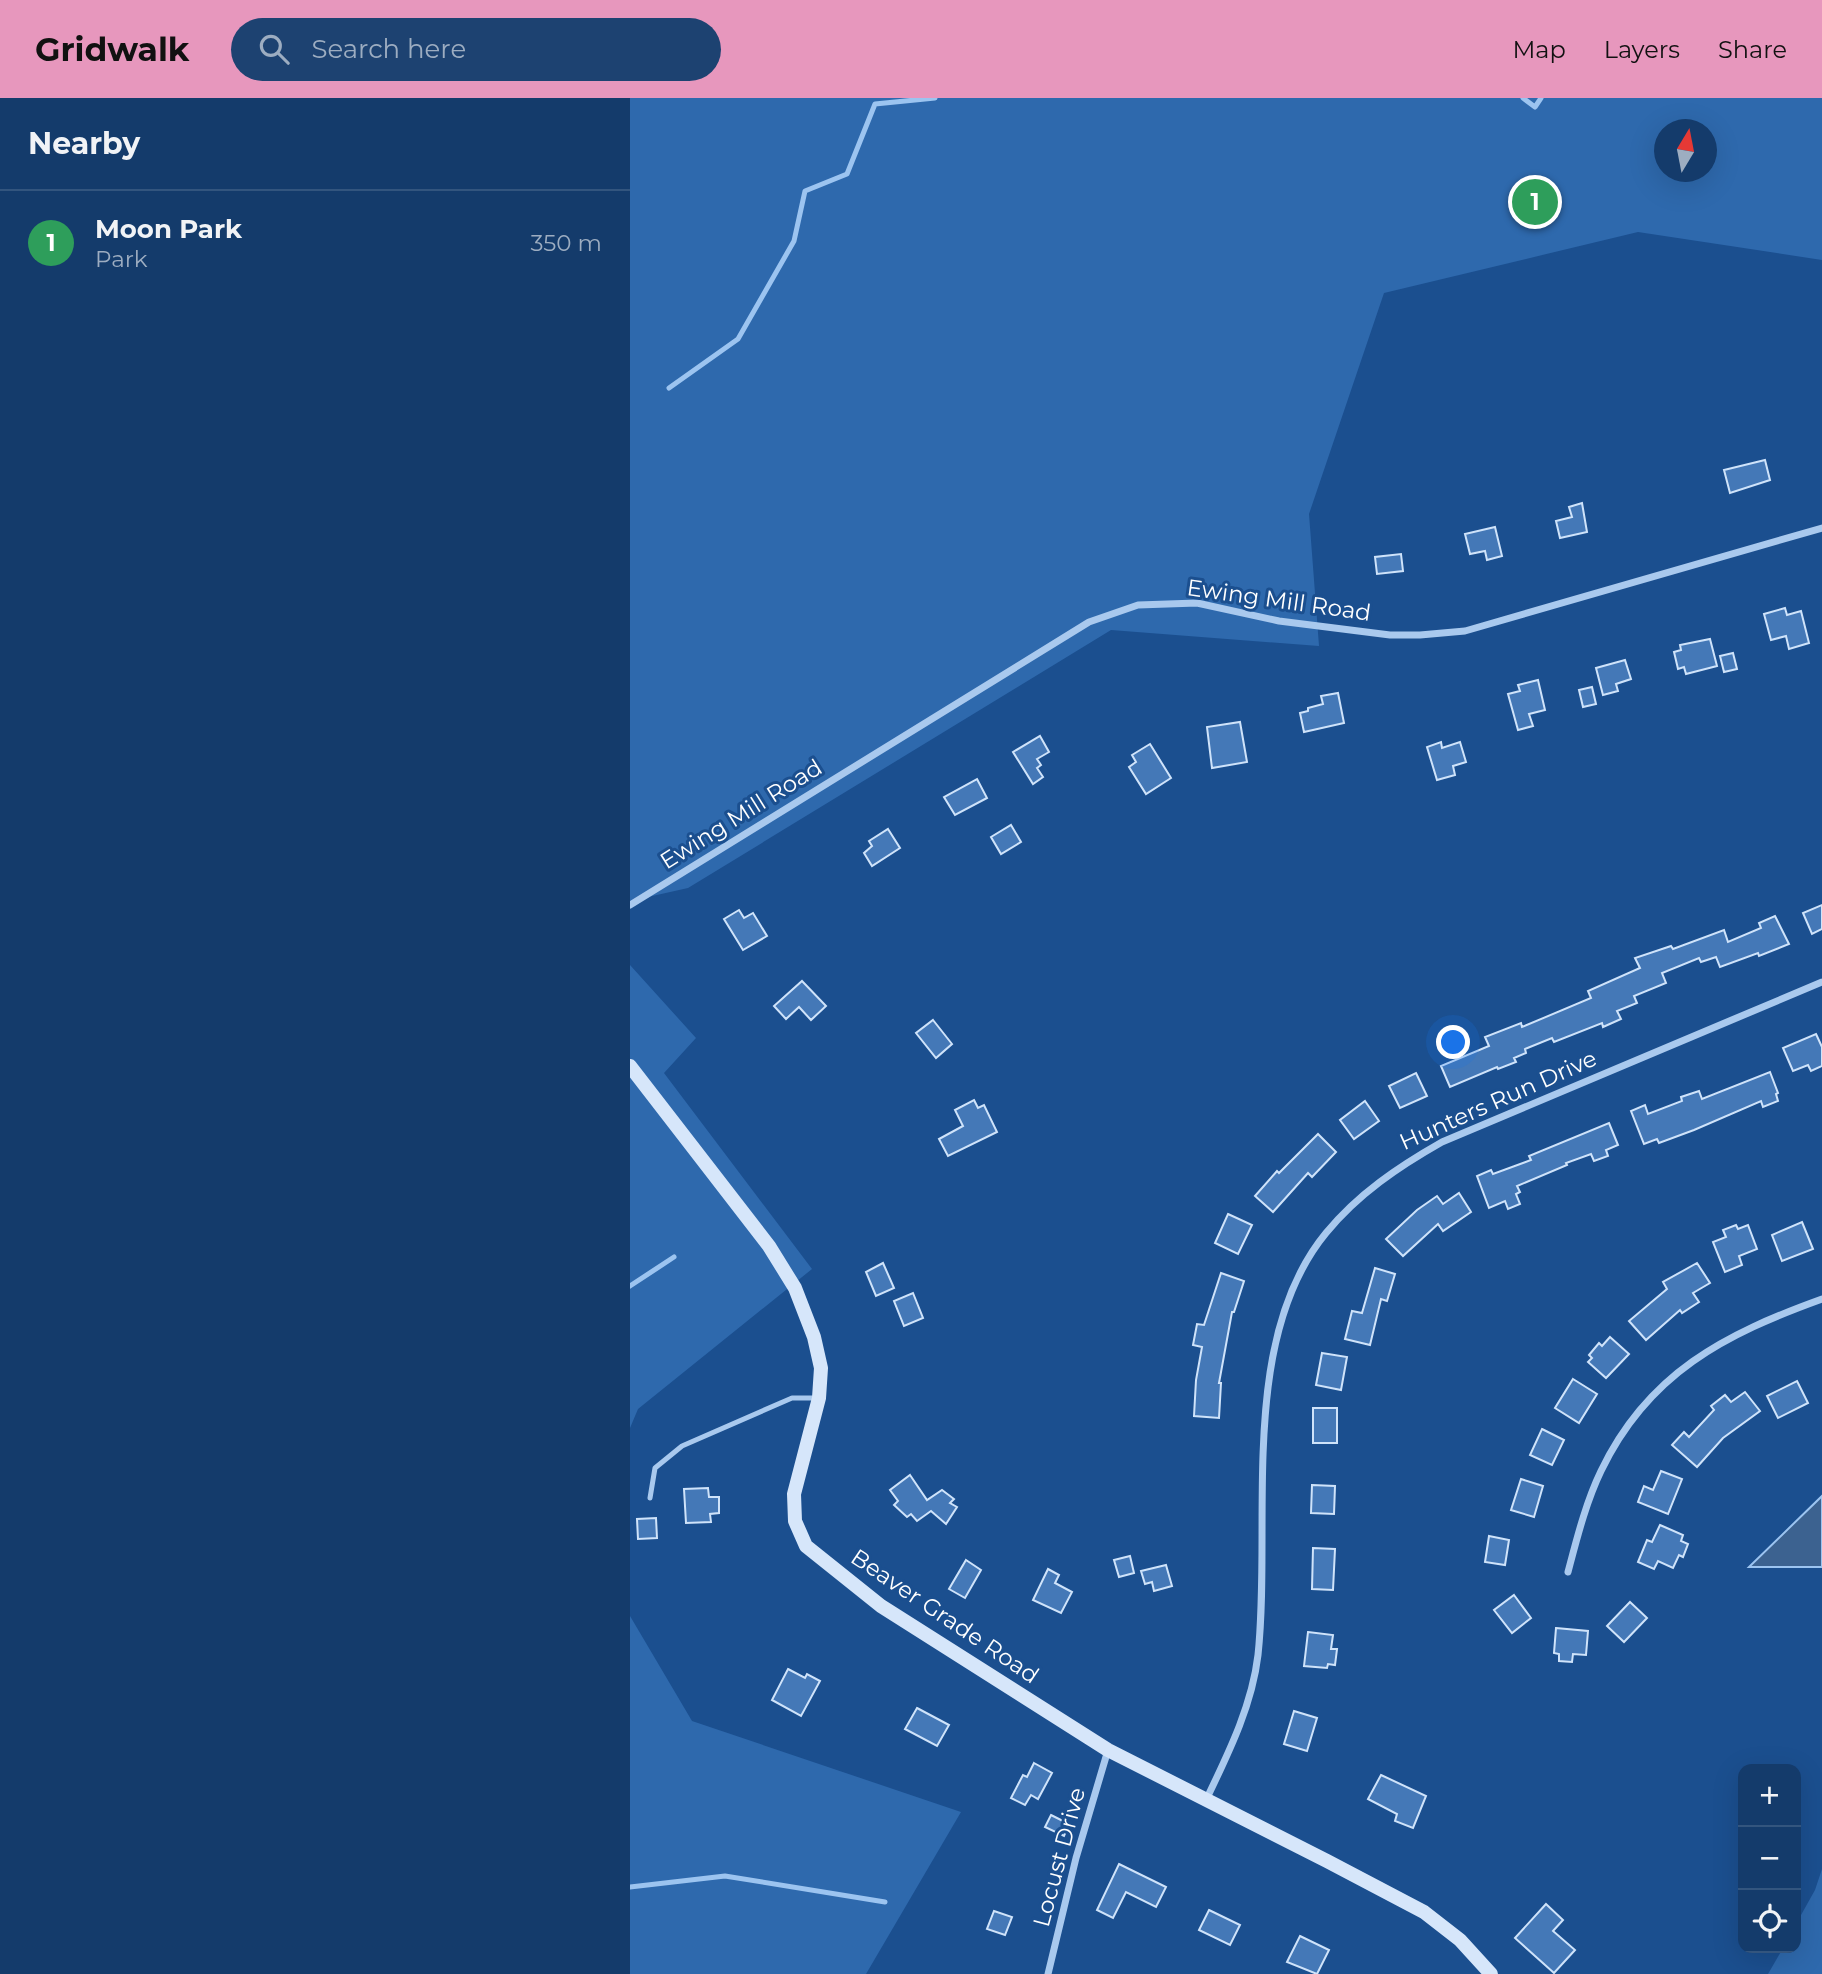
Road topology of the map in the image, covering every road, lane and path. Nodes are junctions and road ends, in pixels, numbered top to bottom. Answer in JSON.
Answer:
{"nodes":[{"id":1,"x":1822,"y":528,"type":"edge"},
{"id":2,"x":630,"y":905,"type":"edge"},
{"id":3,"x":1822,"y":982,"type":"edge"},
{"id":4,"x":630,"y":1066,"type":"edge"},
{"id":5,"x":1822,"y":1299,"type":"edge"},
{"id":6,"x":819,"y":1398,"type":"junction"},
{"id":7,"x":650,"y":1498,"type":"dead end"},
{"id":8,"x":1568,"y":1572,"type":"dead end"},
{"id":9,"x":1108,"y":1750,"type":"junction"},
{"id":10,"x":1206,"y":1800,"type":"junction"},
{"id":11,"x":1048,"y":1974,"type":"edge"},
{"id":12,"x":1492,"y":1974,"type":"edge"}],
"edges":[{"from":1,"to":2,"type":"street","name":"Ewing Mill Road"},
{"from":3,"to":10,"type":"street","name":"Hunters Run Drive"},
{"from":4,"to":6,"type":"main road","name":"Beaver Grade Road"},
{"from":5,"to":8,"type":"street"},
{"from":6,"to":7,"type":"lane"},
{"from":6,"to":9,"type":"main road","name":"Beaver Grade Road"},
{"from":9,"to":10,"type":"main road","name":"Beaver Grade Road"},
{"from":9,"to":11,"type":"street","name":"Locust Drive"},
{"from":10,"to":12,"type":"main road","name":"Beaver Grade Road"}]}
